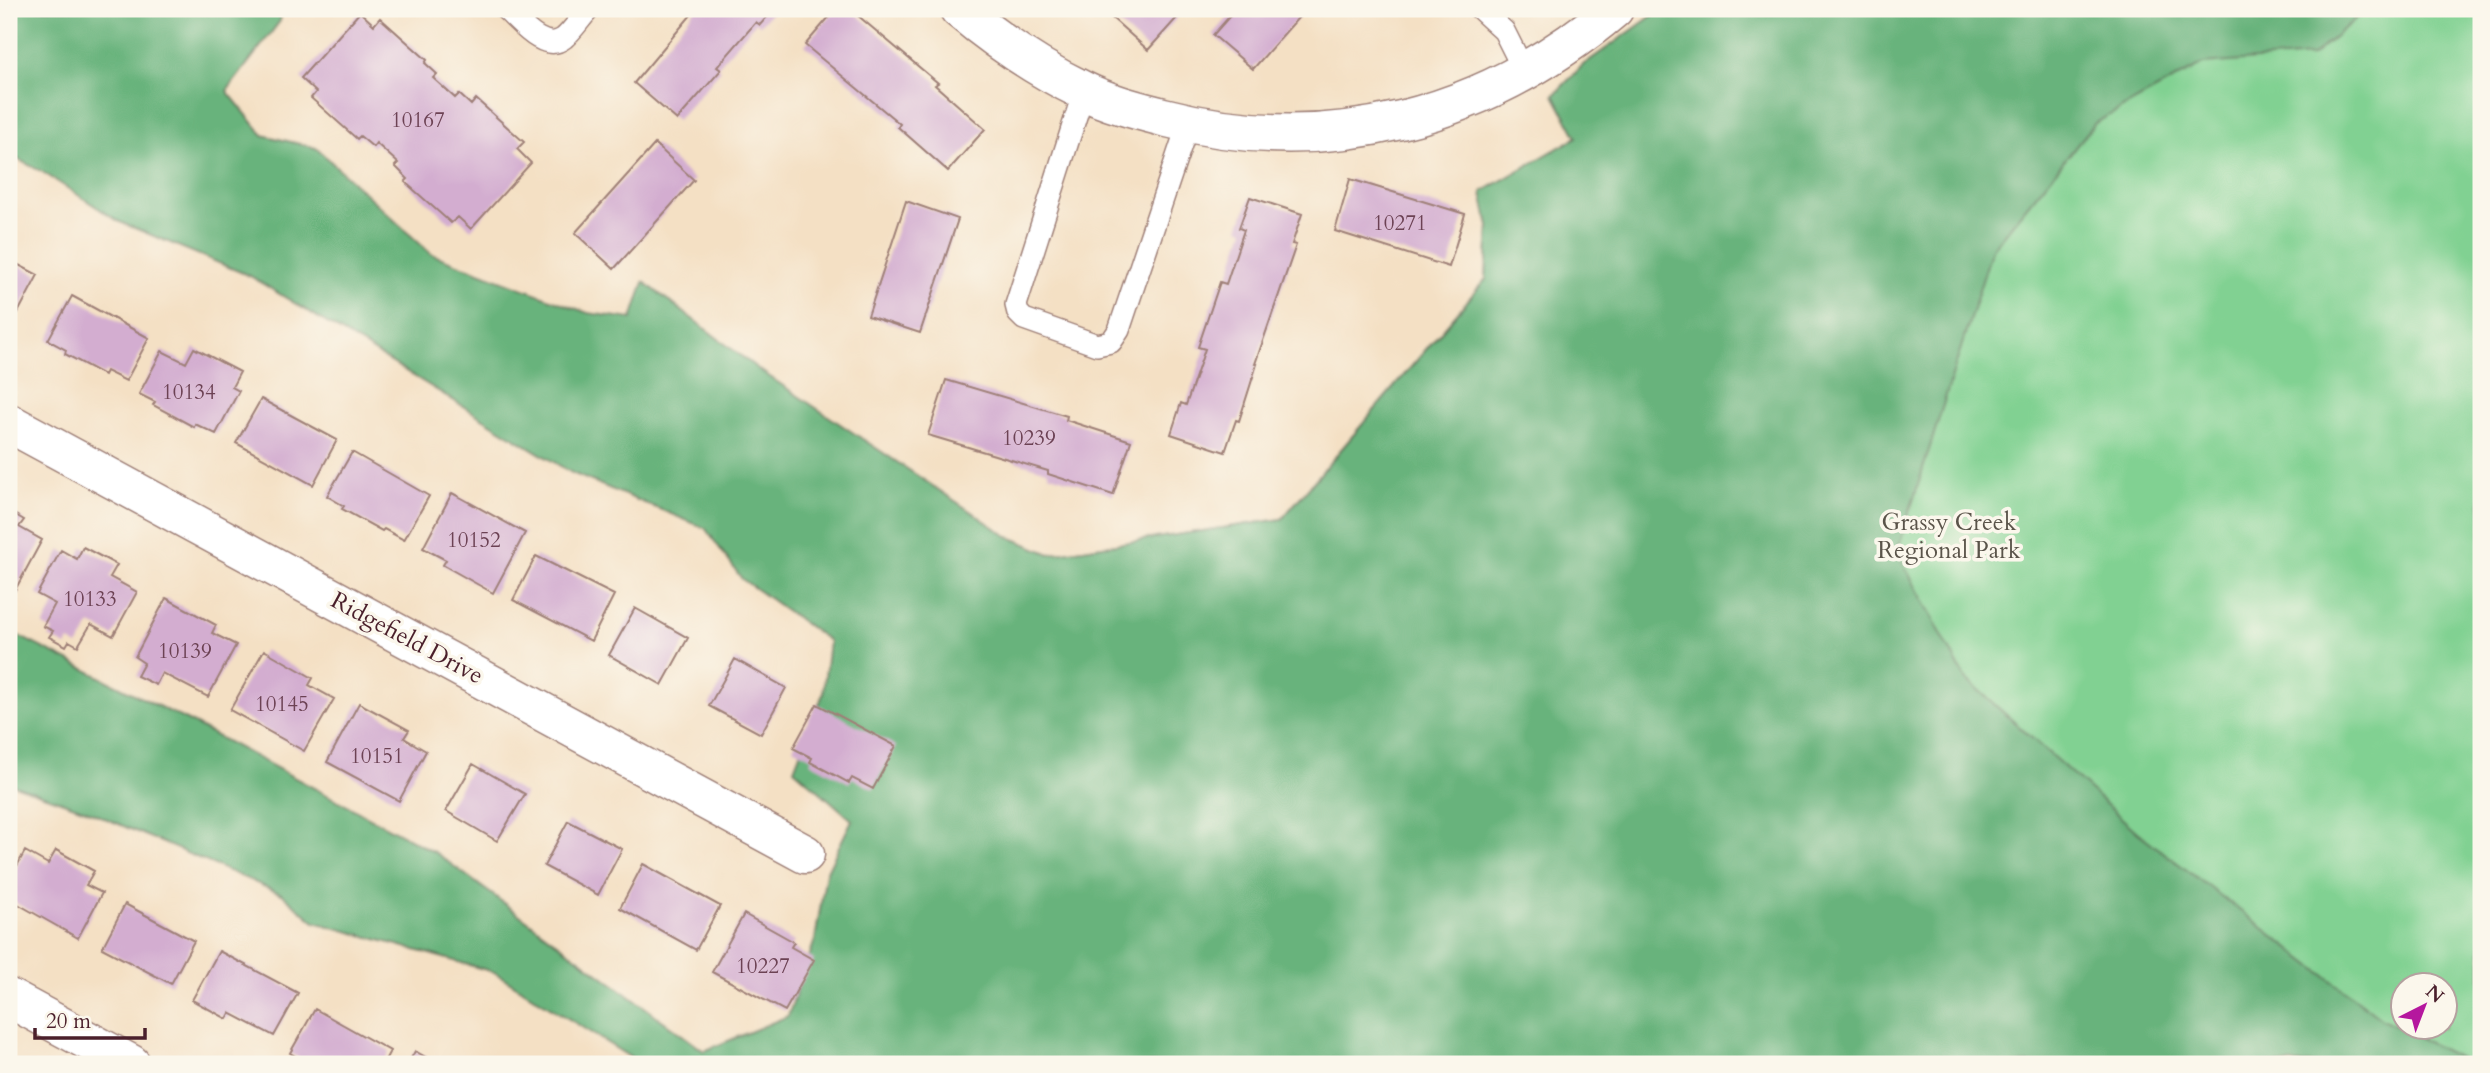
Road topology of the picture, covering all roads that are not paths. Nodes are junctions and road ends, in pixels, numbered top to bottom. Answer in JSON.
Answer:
{"nodes":[{"id":1,"x":505,"y":9,"type":"edge"},
{"id":2,"x":589,"y":9,"type":"edge"},
{"id":3,"x":959,"y":9,"type":"edge"},
{"id":4,"x":1480,"y":9,"type":"edge"},
{"id":5,"x":1614,"y":9,"type":"edge"},
{"id":6,"x":1525,"y":72,"type":"junction"},
{"id":7,"x":1084,"y":91,"type":"junction"},
{"id":8,"x":1188,"y":124,"type":"junction"},
{"id":9,"x":9,"y":423,"type":"edge"},
{"id":10,"x":805,"y":854,"type":"dead end"},
{"id":11,"x":9,"y":998,"type":"edge"},
{"id":12,"x":131,"y":1064,"type":"edge"}],
"edges":[{"from":1,"to":2,"type":"lane"},
{"from":3,"to":7,"type":"street"},
{"from":4,"to":6,"type":"lane"},
{"from":5,"to":6,"type":"street"},
{"from":6,"to":8,"type":"street"},
{"from":7,"to":8,"type":"street"},
{"from":7,"to":8,"type":"lane"},
{"from":9,"to":10,"type":"street","name":"Ridgefield Drive"},
{"from":11,"to":12,"type":"street"}]}
